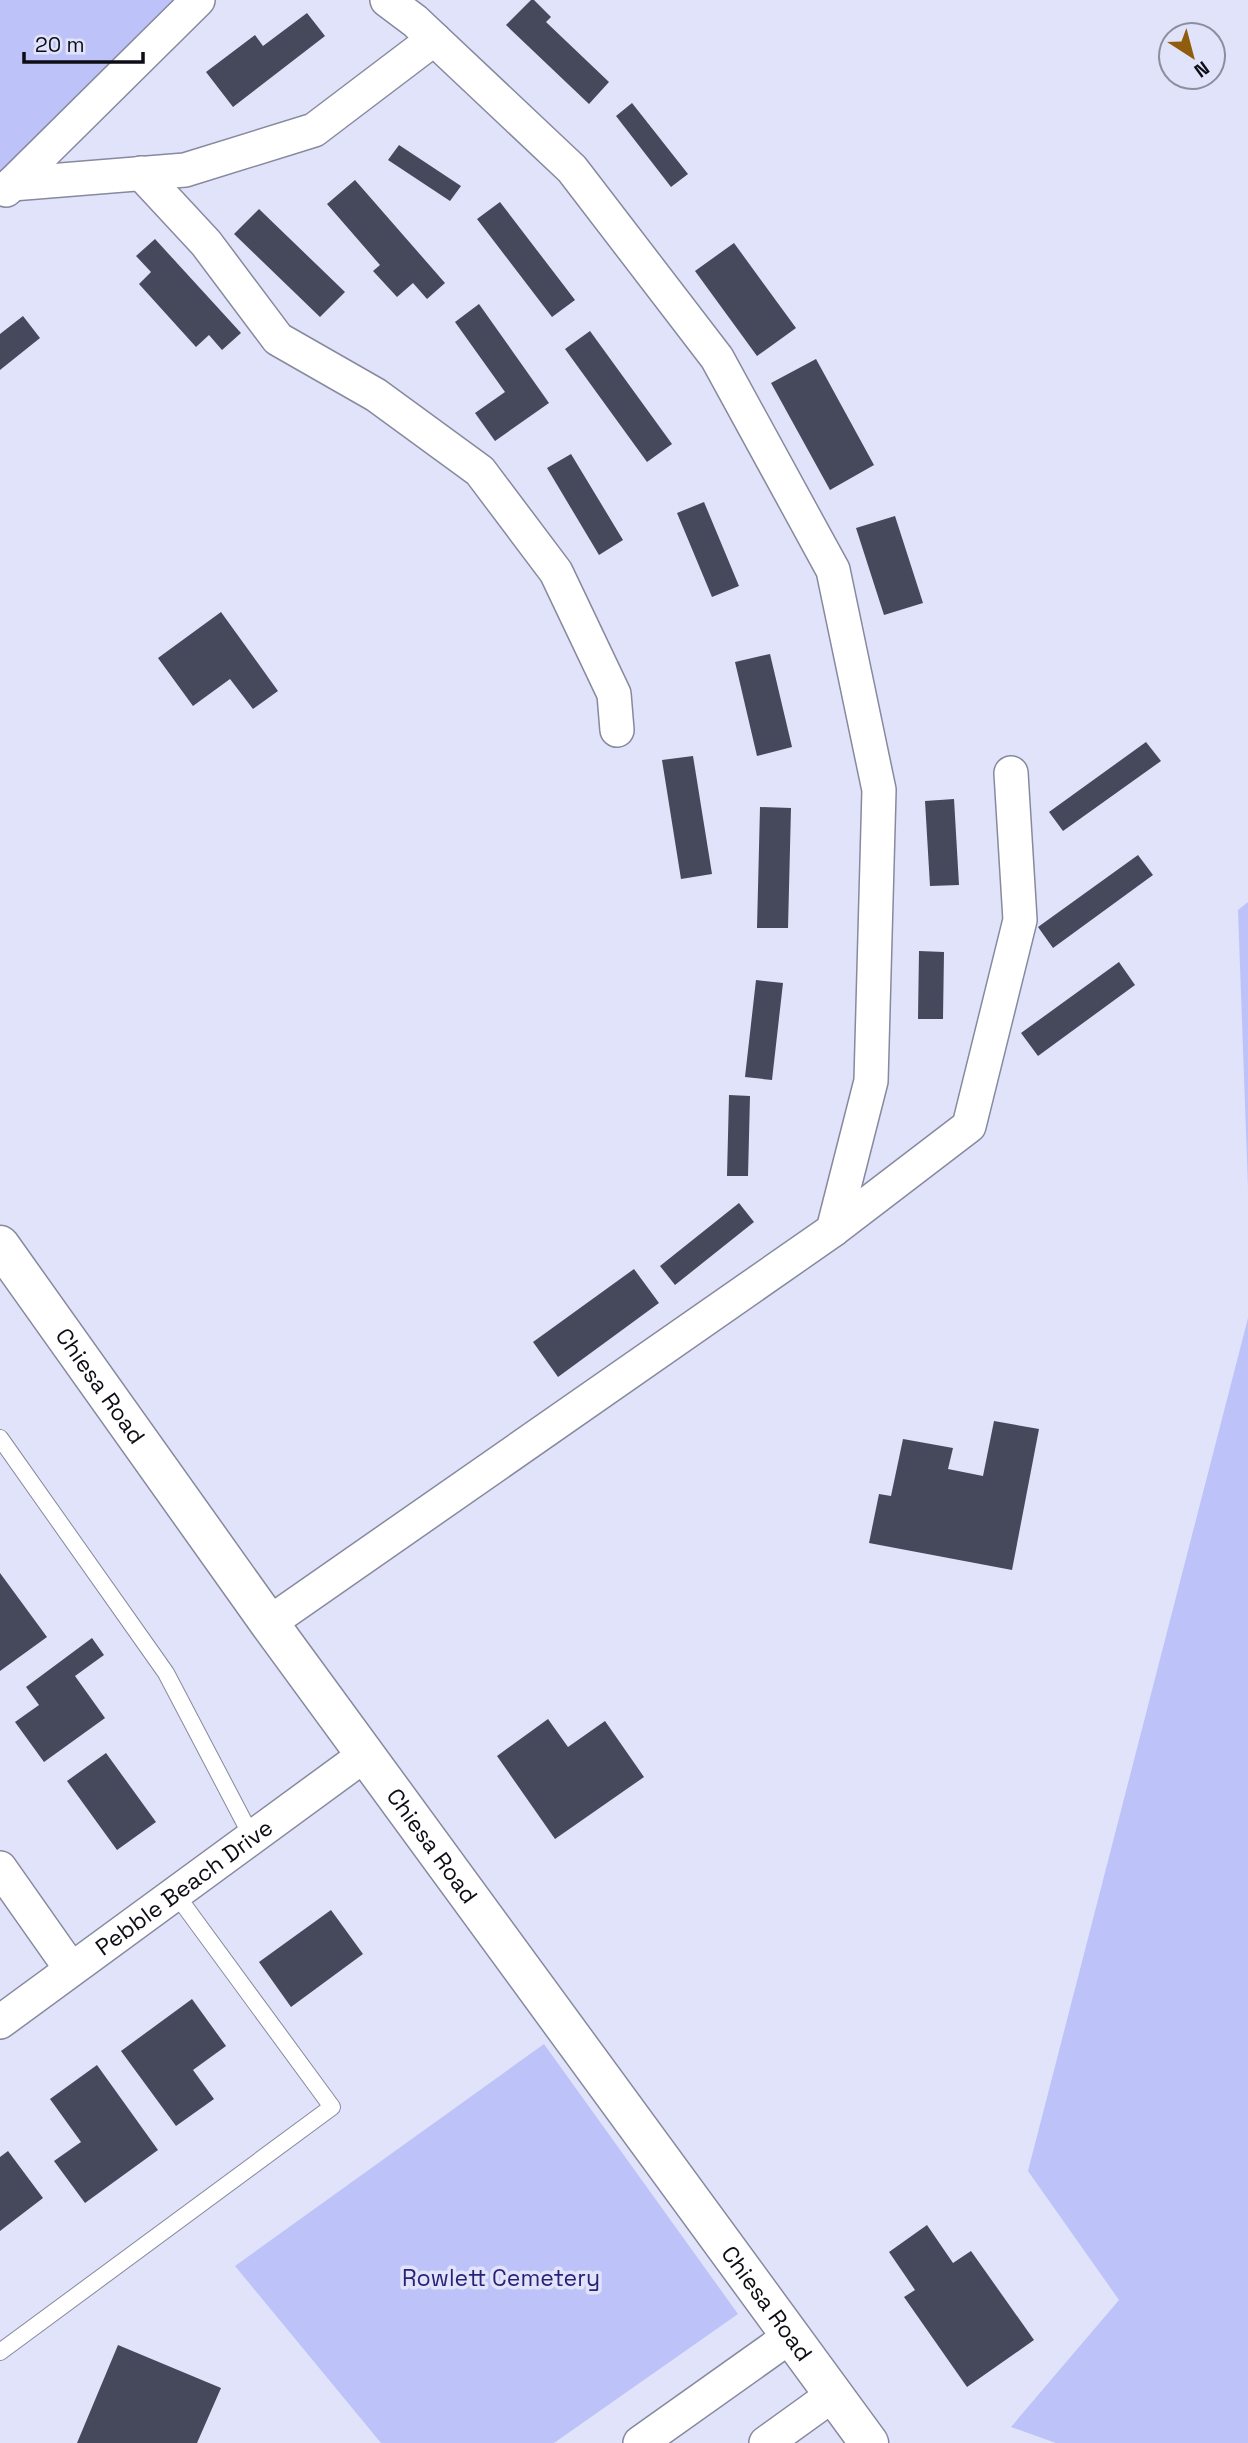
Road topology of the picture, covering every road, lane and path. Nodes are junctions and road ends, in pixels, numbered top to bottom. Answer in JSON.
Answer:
{"nodes":[{"id":1,"x":198,"y":0,"type":"edge"},
{"id":2,"x":387,"y":0,"type":"edge"},
{"id":3,"x":434,"y":39,"type":"junction"},
{"id":4,"x":141,"y":173,"type":"junction"},
{"id":5,"x":6,"y":190,"type":"edge"},
{"id":6,"x":617,"y":730,"type":"dead end"},
{"id":7,"x":1011,"y":773,"type":"dead end"},
{"id":8,"x":834,"y":1230,"type":"junction"},
{"id":9,"x":0,"y":1245,"type":"edge"},
{"id":10,"x":0,"y":1438,"type":"edge"},
{"id":11,"x":269,"y":1623,"type":"junction"},
{"id":12,"x":366,"y":1754,"type":"junction"},
{"id":13,"x":252,"y":1837,"type":"junction"},
{"id":14,"x":0,"y":1868,"type":"edge"},
{"id":15,"x":175,"y":1893,"type":"junction"},
{"id":16,"x":71,"y":1969,"type":"junction"},
{"id":17,"x":0,"y":2022,"type":"edge"},
{"id":18,"x":792,"y":2335,"type":"junction"},
{"id":19,"x":0,"y":2352,"type":"edge"},
{"id":20,"x":834,"y":2394,"type":"junction"},
{"id":21,"x":640,"y":2443,"type":"edge"},
{"id":22,"x":766,"y":2443,"type":"edge"},
{"id":23,"x":869,"y":2443,"type":"edge"}],
"edges":[{"from":1,"to":5,"type":"street"},
{"from":2,"to":3,"type":"street"},
{"from":3,"to":4,"type":"street"},
{"from":3,"to":8,"type":"street"},
{"from":4,"to":5,"type":"street"},
{"from":4,"to":6,"type":"street"},
{"from":7,"to":8,"type":"street"},
{"from":8,"to":11,"type":"street"},
{"from":9,"to":11,"type":"main road","name":"Chiesa Road"},
{"from":10,"to":13,"type":"lane"},
{"from":11,"to":12,"type":"main road","name":"Chiesa Road"},
{"from":12,"to":13,"type":"street","name":"Pebble Beach Drive"},
{"from":12,"to":18,"type":"main road","name":"Chiesa Road"},
{"from":13,"to":15,"type":"street","name":"Pebble Beach Drive"},
{"from":14,"to":16,"type":"street"},
{"from":15,"to":16,"type":"street","name":"Pebble Beach Drive"},
{"from":15,"to":19,"type":"lane"},
{"from":16,"to":17,"type":"street","name":"Pebble Beach Drive"},
{"from":18,"to":20,"type":"main road","name":"Chiesa Road"},
{"from":18,"to":21,"type":"street"},
{"from":20,"to":22,"type":"street"},
{"from":20,"to":23,"type":"main road","name":"Chiesa Road"}]}
